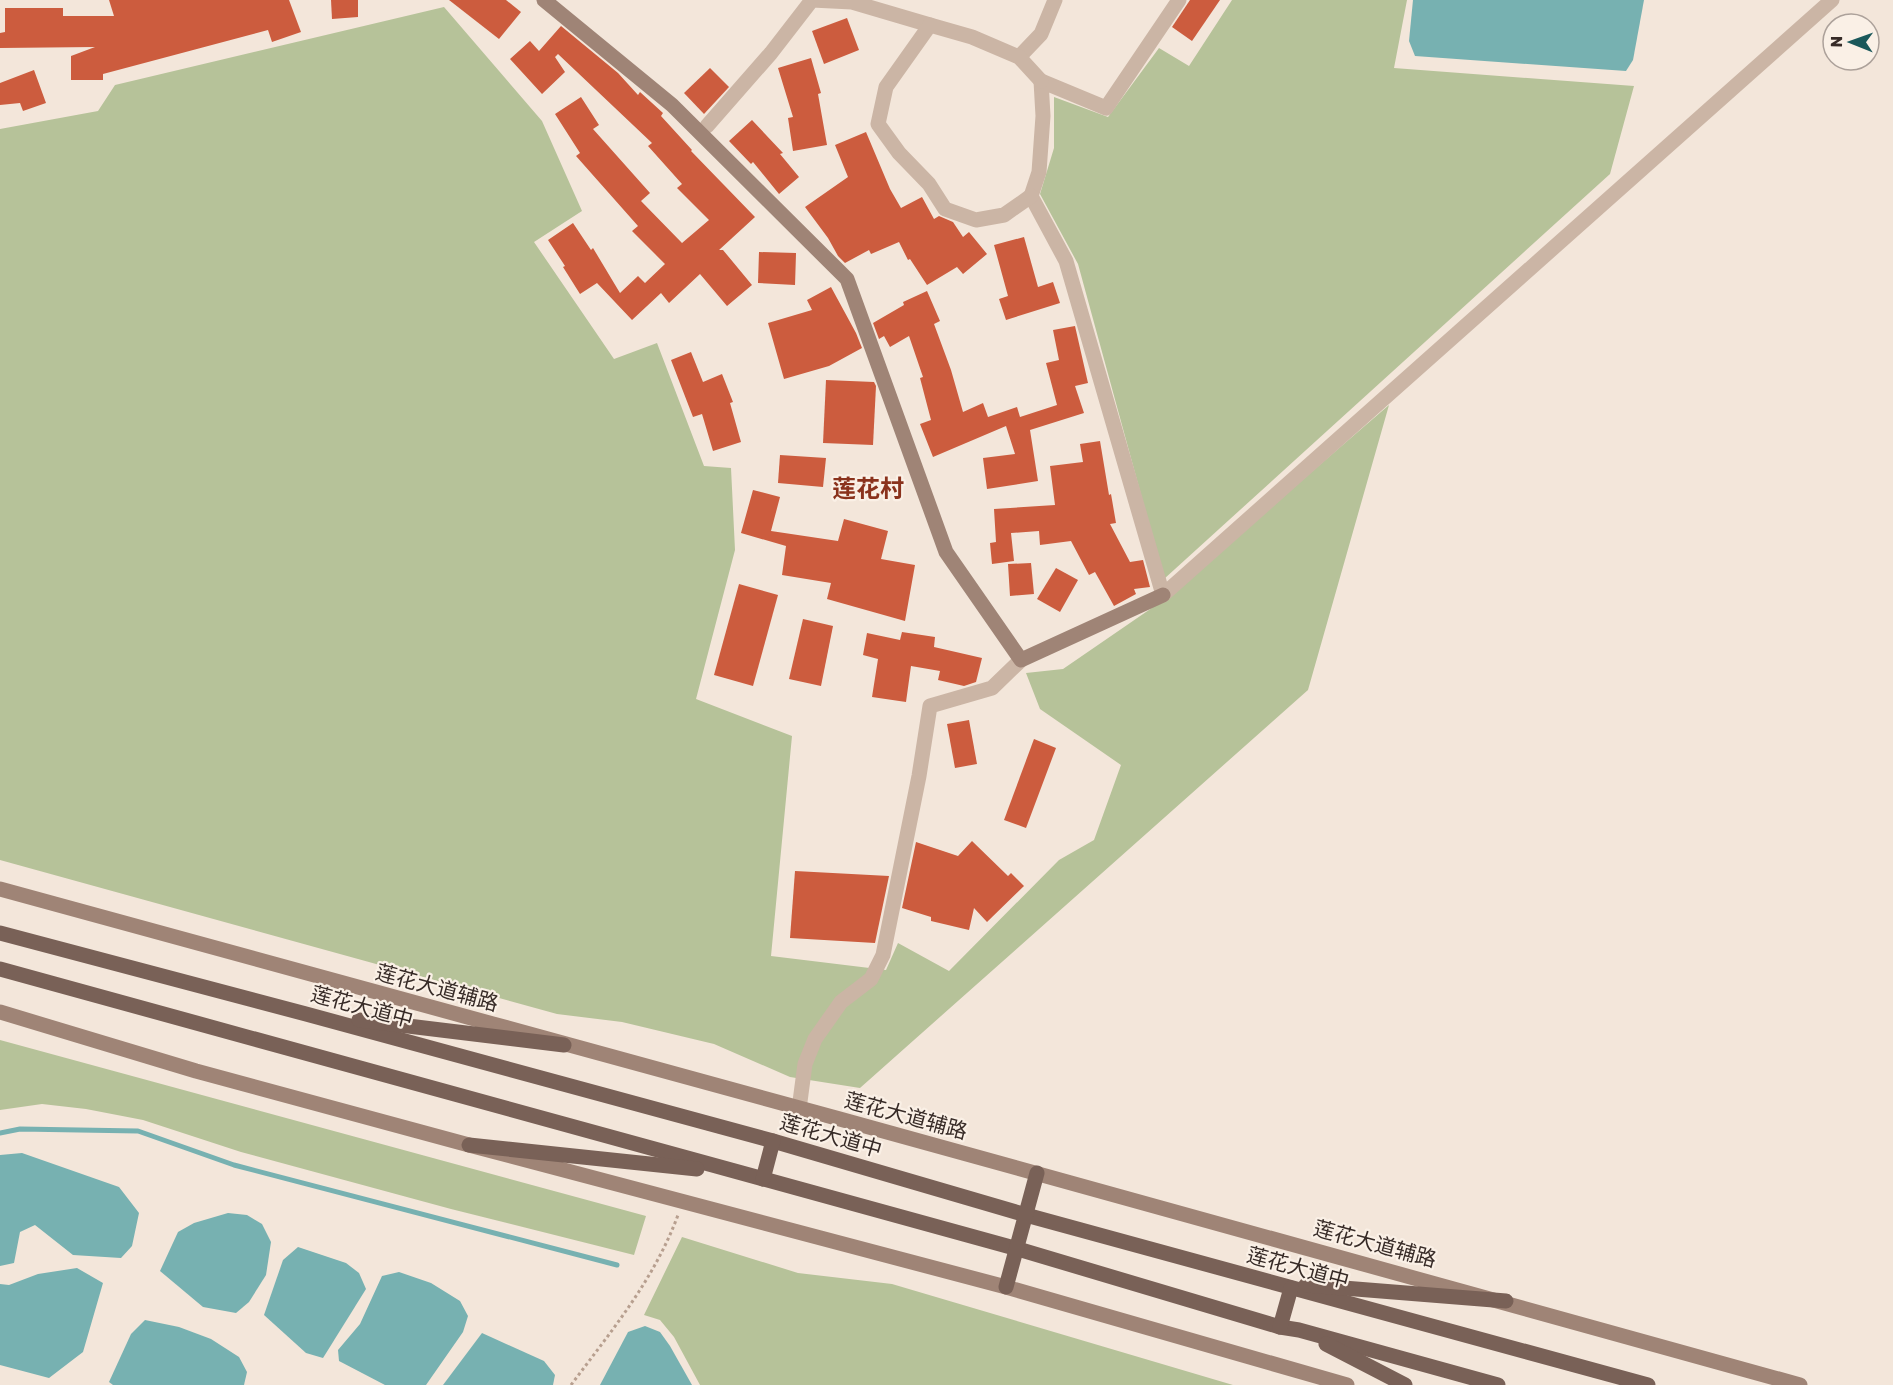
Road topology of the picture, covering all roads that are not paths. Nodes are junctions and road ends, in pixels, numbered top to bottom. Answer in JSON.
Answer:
{"nodes":[{"id":1,"x":544,"y":0,"type":"edge"},
{"id":2,"x":1055,"y":0,"type":"edge"},
{"id":3,"x":1179,"y":0,"type":"edge"},
{"id":4,"x":1832,"y":0,"type":"edge"},
{"id":5,"x":930,"y":25,"type":"junction"},
{"id":6,"x":1019,"y":57,"type":"junction"},
{"id":7,"x":1041,"y":81,"type":"junction"},
{"id":8,"x":707,"y":126,"type":"dead end"},
{"id":9,"x":1031,"y":196,"type":"junction"},
{"id":10,"x":1163,"y":595,"type":"junction"},
{"id":11,"x":1021,"y":660,"type":"junction"},
{"id":12,"x":0,"y":889,"type":"edge"},
{"id":13,"x":0,"y":933,"type":"edge"},
{"id":14,"x":0,"y":969,"type":"edge"},
{"id":15,"x":0,"y":1012,"type":"edge"},
{"id":16,"x":306,"y":1014,"type":"junction"},
{"id":17,"x":564,"y":1045,"type":"junction"},
{"id":18,"x":799,"y":1109,"type":"junction"},
{"id":19,"x":773,"y":1141,"type":"junction"},
{"id":20,"x":469,"y":1145,"type":"junction"},
{"id":21,"x":1037,"y":1173,"type":"junction"},
{"id":22,"x":742,"y":1174,"type":"junction"},
{"id":23,"x":763,"y":1179,"type":"junction"},
{"id":24,"x":1026,"y":1215,"type":"junction"},
{"id":25,"x":1017,"y":1249,"type":"junction"},
{"id":26,"x":1268,"y":1282,"type":"junction"},
{"id":27,"x":1006,"y":1287,"type":"junction"},
{"id":28,"x":1291,"y":1288,"type":"junction"},
{"id":29,"x":1506,"y":1302,"type":"junction"},
{"id":30,"x":1280,"y":1327,"type":"junction"},
{"id":31,"x":1299,"y":1330,"type":"junction"},
{"id":32,"x":1347,"y":1385,"type":"edge"},
{"id":33,"x":1405,"y":1385,"type":"edge"},
{"id":34,"x":1498,"y":1385,"type":"edge"},
{"id":35,"x":1648,"y":1385,"type":"edge"},
{"id":36,"x":1800,"y":1385,"type":"edge"}],
"edges":[{"from":1,"to":11,"type":"street"},
{"from":2,"to":6,"type":"street"},
{"from":3,"to":7,"type":"street"},
{"from":4,"to":10,"type":"street"},
{"from":5,"to":6,"type":"street"},
{"from":5,"to":8,"type":"street"},
{"from":5,"to":9,"type":"street"},
{"from":6,"to":7,"type":"street"},
{"from":7,"to":9,"type":"street"},
{"from":9,"to":10,"type":"street"},
{"from":10,"to":11,"type":"street"},
{"from":11,"to":18,"type":"street"},
{"from":12,"to":17,"type":"street","name":"莲花大道辅路"},
{"from":13,"to":16,"type":"main road","name":"莲花大道中"},
{"from":14,"to":22,"type":"main road"},
{"from":15,"to":20,"type":"street"},
{"from":16,"to":17,"type":"main road"},
{"from":16,"to":19,"type":"main road","name":"莲花大道中"},
{"from":17,"to":18,"type":"street","name":"莲花大道辅路"},
{"from":18,"to":21,"type":"street","name":"莲花大道辅路"},
{"from":19,"to":23,"type":"main road"},
{"from":19,"to":24,"type":"main road","name":"莲花大道中"},
{"from":20,"to":22,"type":"main road"},
{"from":20,"to":27,"type":"street"},
{"from":21,"to":24,"type":"main road"},
{"from":21,"to":29,"type":"street","name":"莲花大道辅路"},
{"from":22,"to":23,"type":"main road"},
{"from":23,"to":25,"type":"main road"},
{"from":24,"to":25,"type":"main road"},
{"from":24,"to":26,"type":"main road","name":"莲花大道中"},
{"from":25,"to":27,"type":"main road"},
{"from":25,"to":30,"type":"main road"},
{"from":26,"to":28,"type":"main road","name":"莲花大道中"},
{"from":26,"to":29,"type":"main road"},
{"from":27,"to":32,"type":"street"},
{"from":28,"to":30,"type":"main road"},
{"from":28,"to":35,"type":"main road","name":"莲花大道中"},
{"from":29,"to":36,"type":"street","name":"莲花大道辅路"},
{"from":30,"to":31,"type":"main road"},
{"from":31,"to":33,"type":"main road"},
{"from":31,"to":34,"type":"main road"}]}
